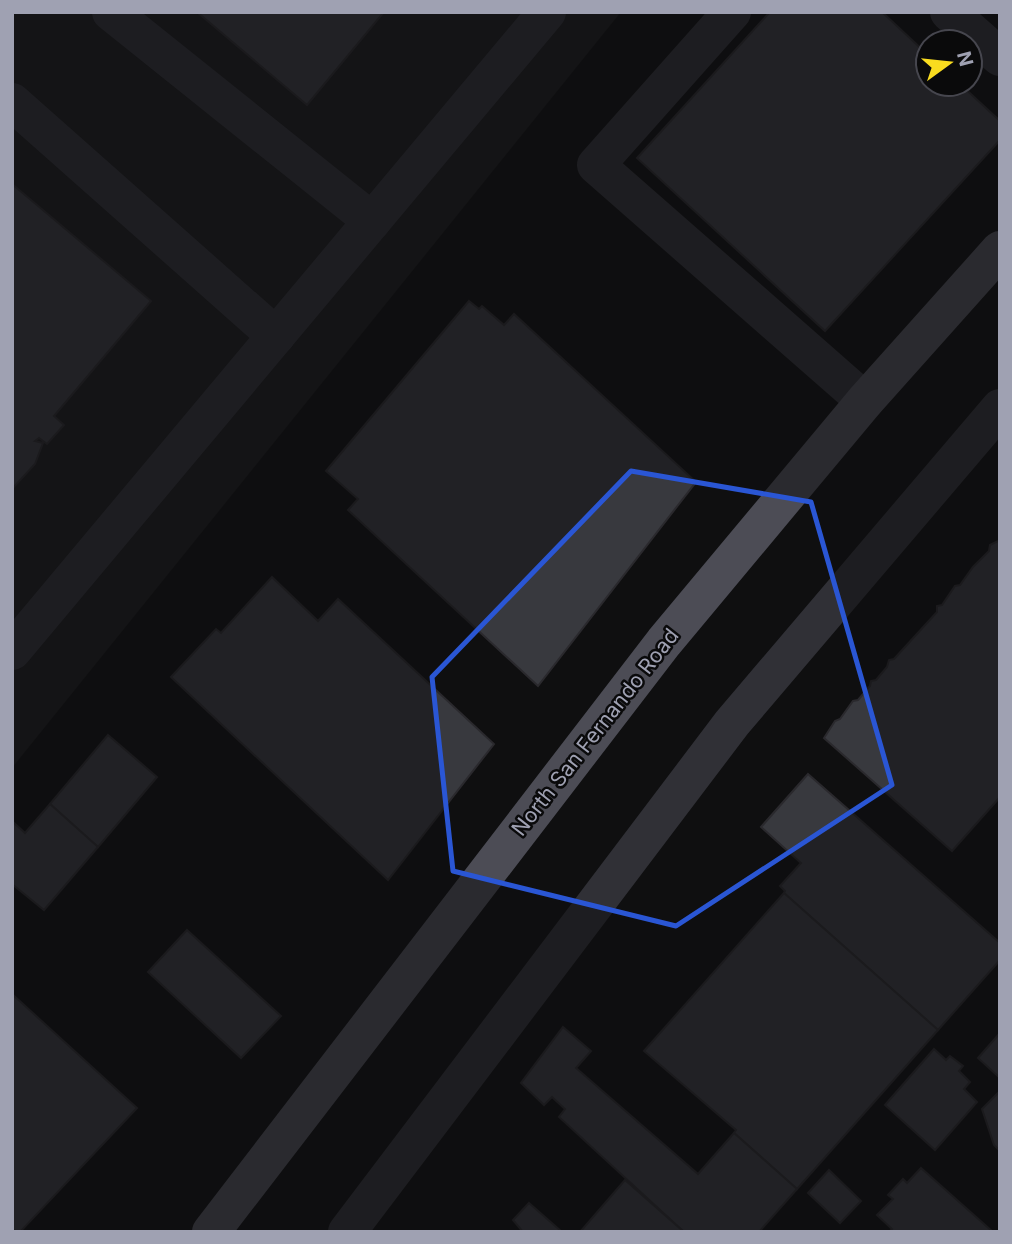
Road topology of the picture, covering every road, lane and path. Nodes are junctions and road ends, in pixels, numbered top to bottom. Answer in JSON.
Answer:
{"nodes":[{"id":1,"x":111,"y":12,"type":"edge"},
{"id":2,"x":547,"y":12,"type":"edge"},
{"id":3,"x":732,"y":12,"type":"edge"},
{"id":4,"x":949,"y":12,"type":"edge"},
{"id":5,"x":1000,"y":57,"type":"edge"},
{"id":6,"x":12,"y":102,"type":"edge"},
{"id":7,"x":372,"y":221,"type":"junction"},
{"id":8,"x":1000,"y":250,"type":"edge"},
{"id":9,"x":276,"y":335,"type":"junction"},
{"id":10,"x":865,"y":401,"type":"junction"},
{"id":11,"x":1000,"y":408,"type":"edge"},
{"id":12,"x":12,"y":651,"type":"edge"},
{"id":13,"x":211,"y":1232,"type":"edge"},
{"id":14,"x":347,"y":1232,"type":"edge"}],
"edges":[{"from":1,"to":7,"type":"street"},
{"from":2,"to":7,"type":"street"},
{"from":3,"to":10,"type":"street"},
{"from":4,"to":5,"type":"street"},
{"from":6,"to":9,"type":"street"},
{"from":7,"to":9,"type":"street"},
{"from":8,"to":10,"type":"main road","name":"North San Fernando Road"},
{"from":9,"to":12,"type":"street"},
{"from":10,"to":13,"type":"main road","name":"North San Fernando Road"},
{"from":11,"to":14,"type":"street"}]}
